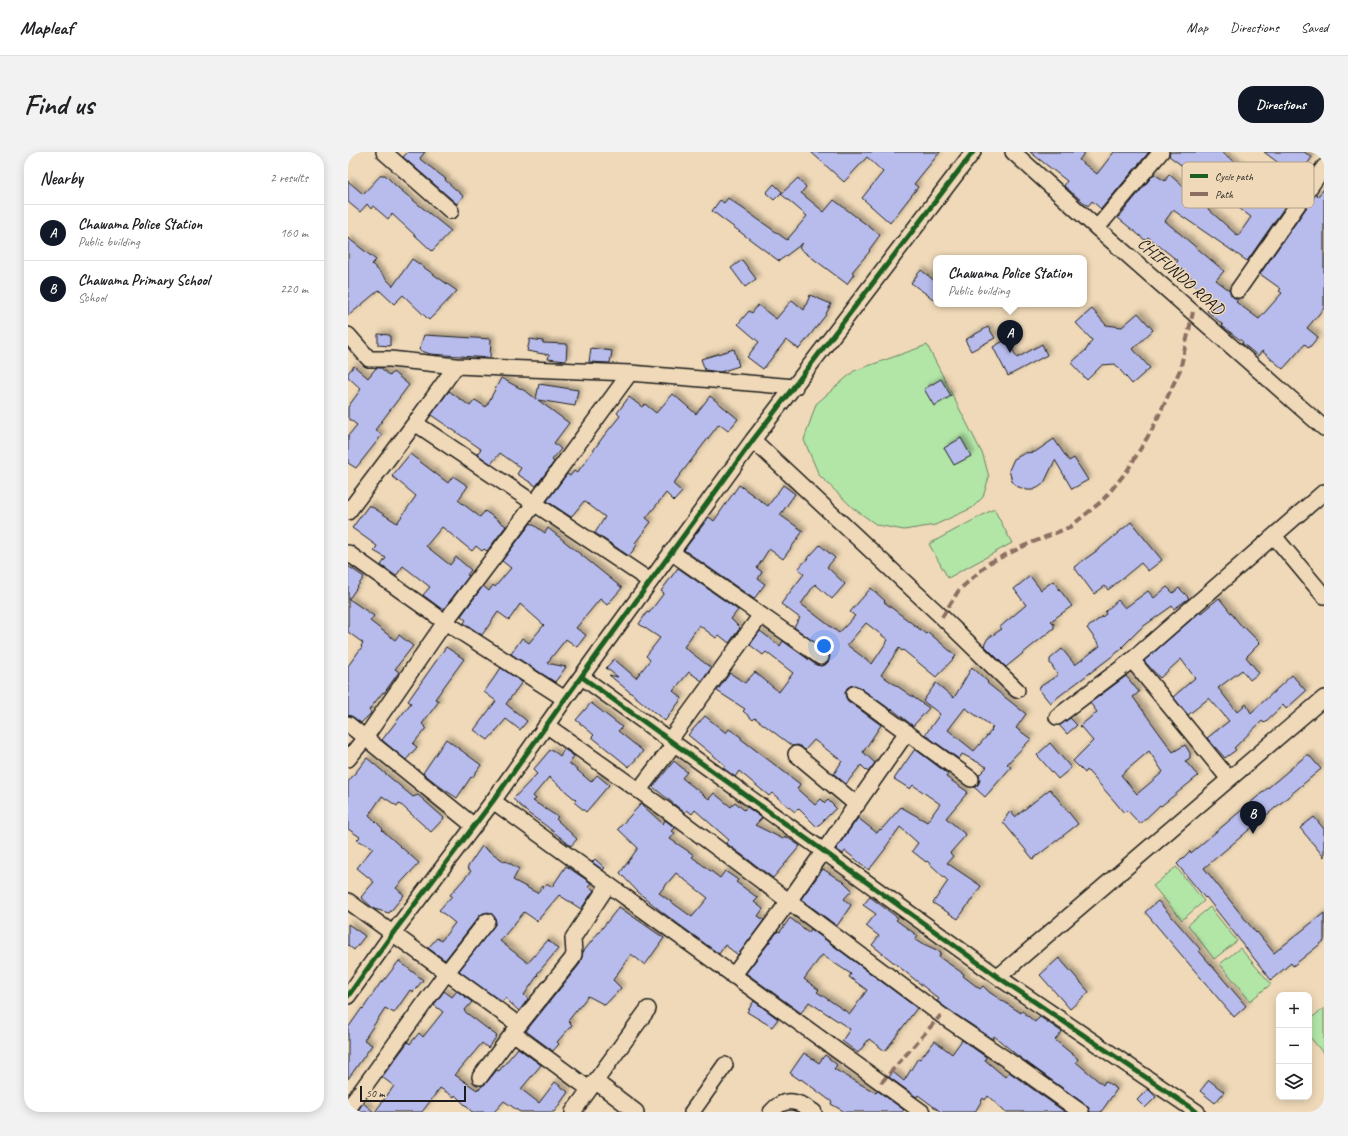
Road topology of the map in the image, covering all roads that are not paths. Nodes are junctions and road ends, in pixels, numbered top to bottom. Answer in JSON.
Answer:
{"nodes":[{"id":1,"x":384,"y":152,"type":"edge"},
{"id":2,"x":973,"y":152,"type":"edge"},
{"id":3,"x":1013,"y":152,"type":"edge"},
{"id":4,"x":1161,"y":152,"type":"edge"},
{"id":5,"x":1324,"y":167,"type":"edge"},
{"id":6,"x":1314,"y":181,"type":"edge"},
{"id":7,"x":1295,"y":208,"type":"edge"},
{"id":8,"x":451,"y":211,"type":"dead end"},
{"id":9,"x":1097,"y":228,"type":"junction"},
{"id":10,"x":1238,"y":290,"type":"dead end"},
{"id":11,"x":348,"y":335,"type":"edge"},
{"id":12,"x":456,"y":366,"type":"junction"},
{"id":13,"x":630,"y":373,"type":"junction"},
{"id":14,"x":795,"y":387,"type":"junction"},
{"id":15,"x":415,"y":423,"type":"junction"},
{"id":16,"x":1324,"y":428,"type":"edge"},
{"id":17,"x":753,"y":440,"type":"junction"},
{"id":18,"x":1324,"y":492,"type":"edge"},
{"id":19,"x":534,"y":504,"type":"junction"},
{"id":20,"x":348,"y":512,"type":"edge"},
{"id":21,"x":1274,"y":536,"type":"junction"},
{"id":22,"x":671,"y":552,"type":"junction"},
{"id":23,"x":348,"y":553,"type":"edge"},
{"id":24,"x":650,"y":582,"type":"junction"},
{"id":25,"x":1324,"y":596,"type":"edge"},
{"id":26,"x":761,"y":615,"type":"junction"},
{"id":27,"x":445,"y":622,"type":"junction"},
{"id":28,"x":821,"y":656,"type":"dead end"},
{"id":29,"x":1132,"y":660,"type":"junction"},
{"id":30,"x":582,"y":677,"type":"junction"},
{"id":31,"x":1017,"y":690,"type":"dead end"},
{"id":32,"x":854,"y":694,"type":"dead end"},
{"id":33,"x":1324,"y":698,"type":"edge"},
{"id":34,"x":565,"y":699,"type":"junction"},
{"id":35,"x":1057,"y":717,"type":"dead end"},
{"id":36,"x":348,"y":724,"type":"edge"},
{"id":37,"x":546,"y":724,"type":"junction"},
{"id":38,"x":907,"y":732,"type":"junction"},
{"id":39,"x":365,"y":738,"type":"junction"},
{"id":40,"x":672,"y":742,"type":"junction"},
{"id":41,"x":796,"y":754,"type":"dead end"},
{"id":42,"x":348,"y":759,"type":"edge"},
{"id":43,"x":971,"y":779,"type":"dead end"},
{"id":44,"x":1229,"y":779,"type":"junction"},
{"id":45,"x":639,"y":790,"type":"junction"},
{"id":46,"x":493,"y":802,"type":"junction"},
{"id":47,"x":857,"y":805,"type":"junction"},
{"id":48,"x":474,"y":826,"type":"junction"},
{"id":49,"x":824,"y":852,"type":"junction"},
{"id":50,"x":608,"y":885,"type":"junction"},
{"id":51,"x":348,"y":901,"type":"edge"},
{"id":52,"x":789,"y":901,"type":"junction"},
{"id":53,"x":487,"y":921,"type":"dead end"},
{"id":54,"x":394,"y":933,"type":"junction"},
{"id":55,"x":447,"y":972,"type":"junction"},
{"id":56,"x":732,"y":976,"type":"junction"},
{"id":57,"x":998,"y":977,"type":"junction"},
{"id":58,"x":348,"y":996,"type":"edge"},
{"id":59,"x":648,"y":1010,"type":"dead end"},
{"id":60,"x":516,"y":1029,"type":"junction"},
{"id":61,"x":725,"y":1065,"type":"dead end"},
{"id":62,"x":480,"y":1077,"type":"dead end"},
{"id":63,"x":592,"y":1085,"type":"junction"},
{"id":64,"x":348,"y":1109,"type":"edge"},
{"id":65,"x":573,"y":1112,"type":"edge"},
{"id":66,"x":636,"y":1112,"type":"edge"},
{"id":67,"x":692,"y":1112,"type":"edge"},
{"id":68,"x":771,"y":1112,"type":"edge"},
{"id":69,"x":814,"y":1112,"type":"edge"},
{"id":70,"x":922,"y":1112,"type":"edge"},
{"id":71,"x":1080,"y":1112,"type":"edge"},
{"id":72,"x":1197,"y":1112,"type":"edge"}],
"edges":[{"from":1,"to":8,"type":"street"},
{"from":2,"to":14,"type":"street"},
{"from":3,"to":9,"type":"street","name":"CHIFUNDO ROAD"},
{"from":4,"to":9,"type":"street"},
{"from":5,"to":6,"type":"street"},
{"from":7,"to":10,"type":"street"},
{"from":9,"to":16,"type":"street","name":"CHIFUNDO ROAD"},
{"from":11,"to":12,"type":"street"},
{"from":12,"to":13,"type":"street"},
{"from":12,"to":15,"type":"street"},
{"from":13,"to":14,"type":"street"},
{"from":13,"to":19,"type":"street"},
{"from":14,"to":17,"type":"street"},
{"from":15,"to":19,"type":"street"},
{"from":15,"to":20,"type":"street"},
{"from":17,"to":22,"type":"street"},
{"from":17,"to":31,"type":"street"},
{"from":18,"to":21,"type":"street"},
{"from":19,"to":24,"type":"street"},
{"from":19,"to":27,"type":"street"},
{"from":21,"to":25,"type":"street"},
{"from":21,"to":29,"type":"street"},
{"from":22,"to":24,"type":"street"},
{"from":22,"to":26,"type":"street"},
{"from":23,"to":27,"type":"street"},
{"from":24,"to":30,"type":"street"},
{"from":26,"to":28,"type":"street"},
{"from":26,"to":40,"type":"street"},
{"from":27,"to":34,"type":"street"},
{"from":27,"to":39,"type":"street"},
{"from":29,"to":35,"type":"street"},
{"from":29,"to":44,"type":"street"},
{"from":30,"to":34,"type":"street"},
{"from":30,"to":40,"type":"street"},
{"from":32,"to":38,"type":"street"},
{"from":33,"to":44,"type":"street"},
{"from":34,"to":37,"type":"street"},
{"from":36,"to":39,"type":"street"},
{"from":37,"to":45,"type":"street"},
{"from":37,"to":46,"type":"street"},
{"from":38,"to":43,"type":"street"},
{"from":38,"to":47,"type":"street"},
{"from":39,"to":42,"type":"street"},
{"from":39,"to":48,"type":"street"},
{"from":40,"to":45,"type":"street"},
{"from":40,"to":49,"type":"street"},
{"from":41,"to":47,"type":"street"},
{"from":44,"to":57,"type":"street"},
{"from":45,"to":52,"type":"street"},
{"from":46,"to":48,"type":"street"},
{"from":46,"to":50,"type":"street"},
{"from":47,"to":49,"type":"street"},
{"from":48,"to":54,"type":"street"},
{"from":49,"to":52,"type":"street"},
{"from":49,"to":57,"type":"street"},
{"from":50,"to":56,"type":"street"},
{"from":50,"to":60,"type":"street"},
{"from":51,"to":54,"type":"street"},
{"from":52,"to":56,"type":"street"},
{"from":52,"to":71,"type":"street"},
{"from":53,"to":55,"type":"street"},
{"from":54,"to":55,"type":"street"},
{"from":54,"to":58,"type":"street"},
{"from":55,"to":60,"type":"street"},
{"from":55,"to":64,"type":"street"},
{"from":56,"to":70,"type":"street"},
{"from":57,"to":72,"type":"street"},
{"from":59,"to":63,"type":"street"},
{"from":60,"to":62,"type":"street"},
{"from":60,"to":63,"type":"street"},
{"from":61,"to":67,"type":"street"},
{"from":63,"to":65,"type":"street"},
{"from":63,"to":66,"type":"street"},
{"from":68,"to":69,"type":"street"}]}
